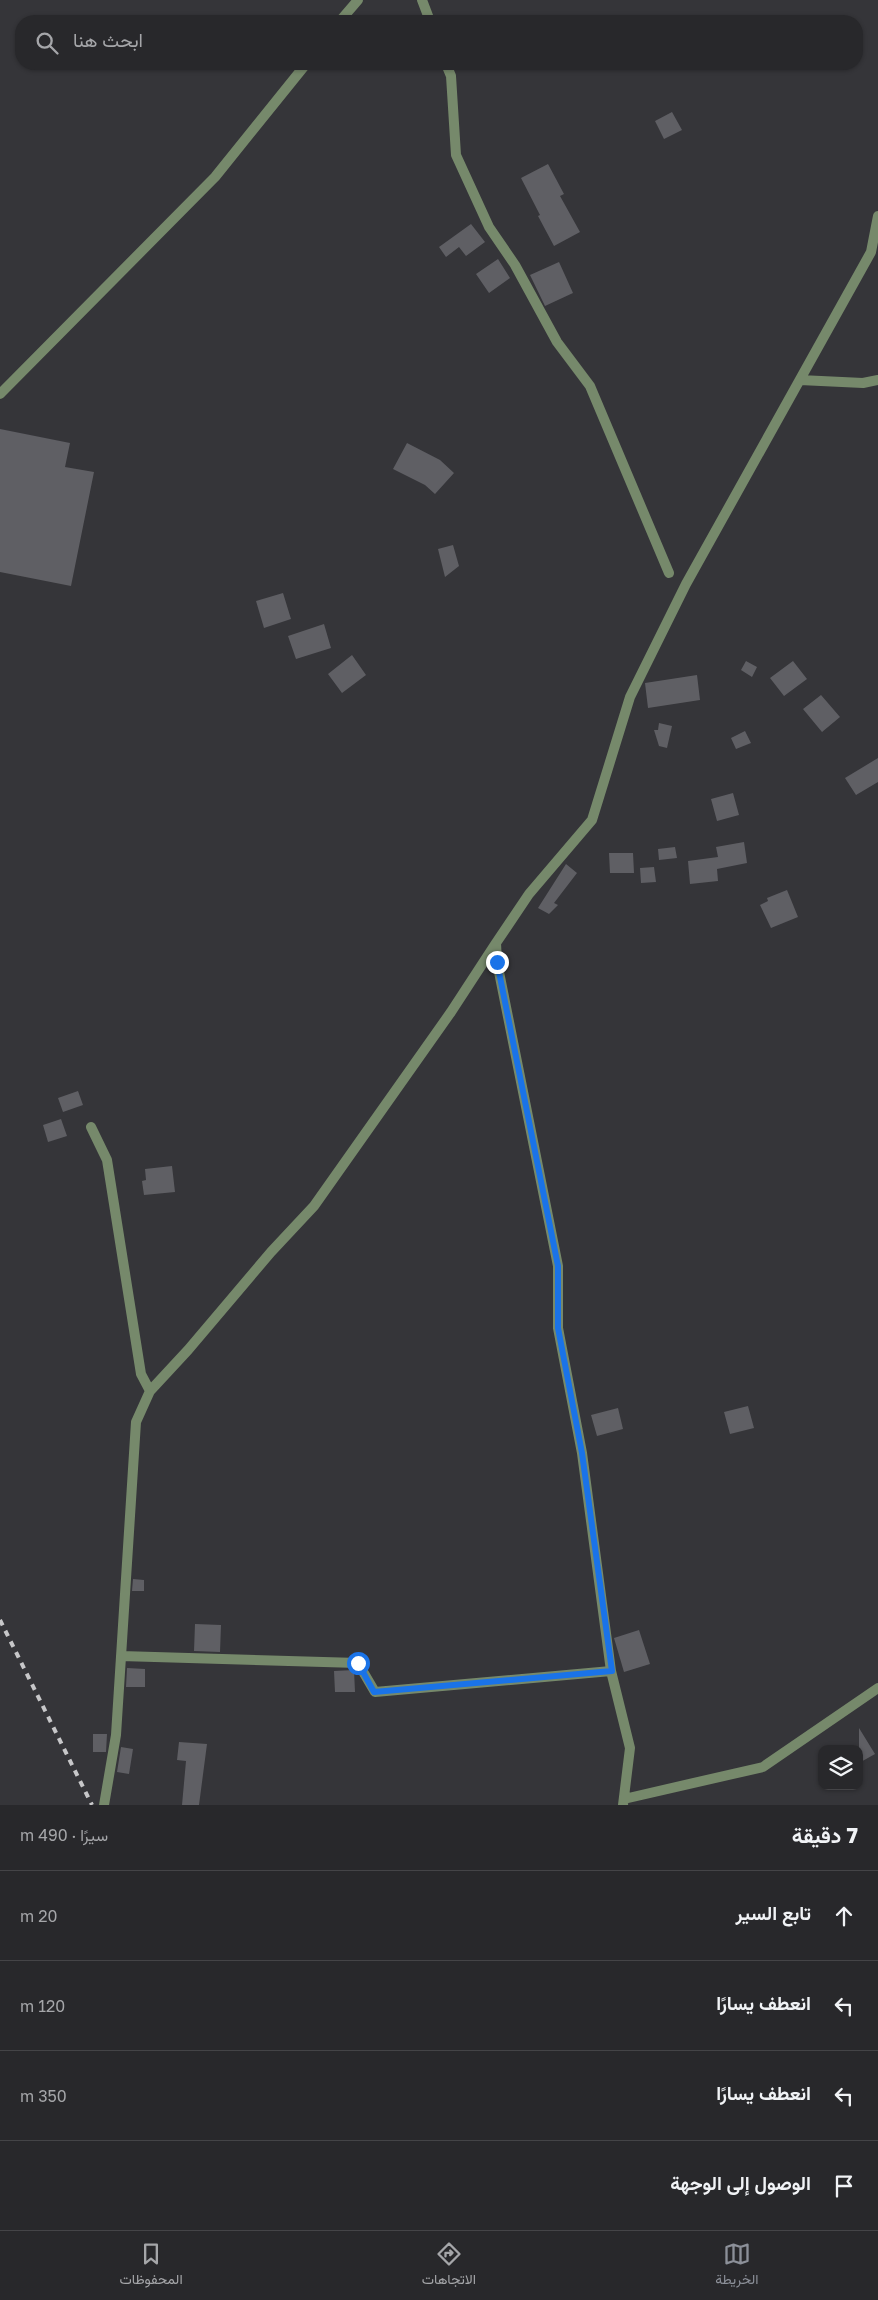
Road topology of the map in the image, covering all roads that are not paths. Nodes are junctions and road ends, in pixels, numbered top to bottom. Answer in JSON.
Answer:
{"nodes":[{"id":1,"x":358,"y":0,"type":"edge"},
{"id":2,"x":422,"y":0,"type":"edge"},
{"id":3,"x":345,"y":15,"type":"edge"},
{"id":4,"x":428,"y":15,"type":"edge"},
{"id":5,"x":301,"y":70,"type":"edge"},
{"id":6,"x":448,"y":70,"type":"edge"},
{"id":7,"x":878,"y":216,"type":"edge"},
{"id":8,"x":800,"y":380,"type":"junction"},
{"id":9,"x":878,"y":380,"type":"edge"},
{"id":10,"x":0,"y":394,"type":"edge"},
{"id":11,"x":668,"y":573,"type":"dead end"},
{"id":12,"x":496,"y":943,"type":"junction"},
{"id":13,"x":91,"y":1127,"type":"dead end"},
{"id":14,"x":150,"y":1391,"type":"junction"},
{"id":15,"x":121,"y":1656,"type":"junction"},
{"id":16,"x":612,"y":1671,"type":"junction"},
{"id":17,"x":878,"y":1688,"type":"edge"},
{"id":18,"x":623,"y":1802,"type":"edge"},
{"id":19,"x":104,"y":1805,"type":"edge"}],
"edges":[{"from":1,"to":3,"type":"street"},
{"from":2,"to":4,"type":"street"},
{"from":5,"to":10,"type":"street"},
{"from":6,"to":11,"type":"street"},
{"from":7,"to":8,"type":"street"},
{"from":8,"to":9,"type":"street"},
{"from":8,"to":12,"type":"street"},
{"from":12,"to":14,"type":"street"},
{"from":12,"to":16,"type":"street"},
{"from":13,"to":14,"type":"street"},
{"from":14,"to":15,"type":"street"},
{"from":15,"to":16,"type":"street"},
{"from":15,"to":19,"type":"street"},
{"from":16,"to":18,"type":"street"},
{"from":17,"to":18,"type":"street"}]}
